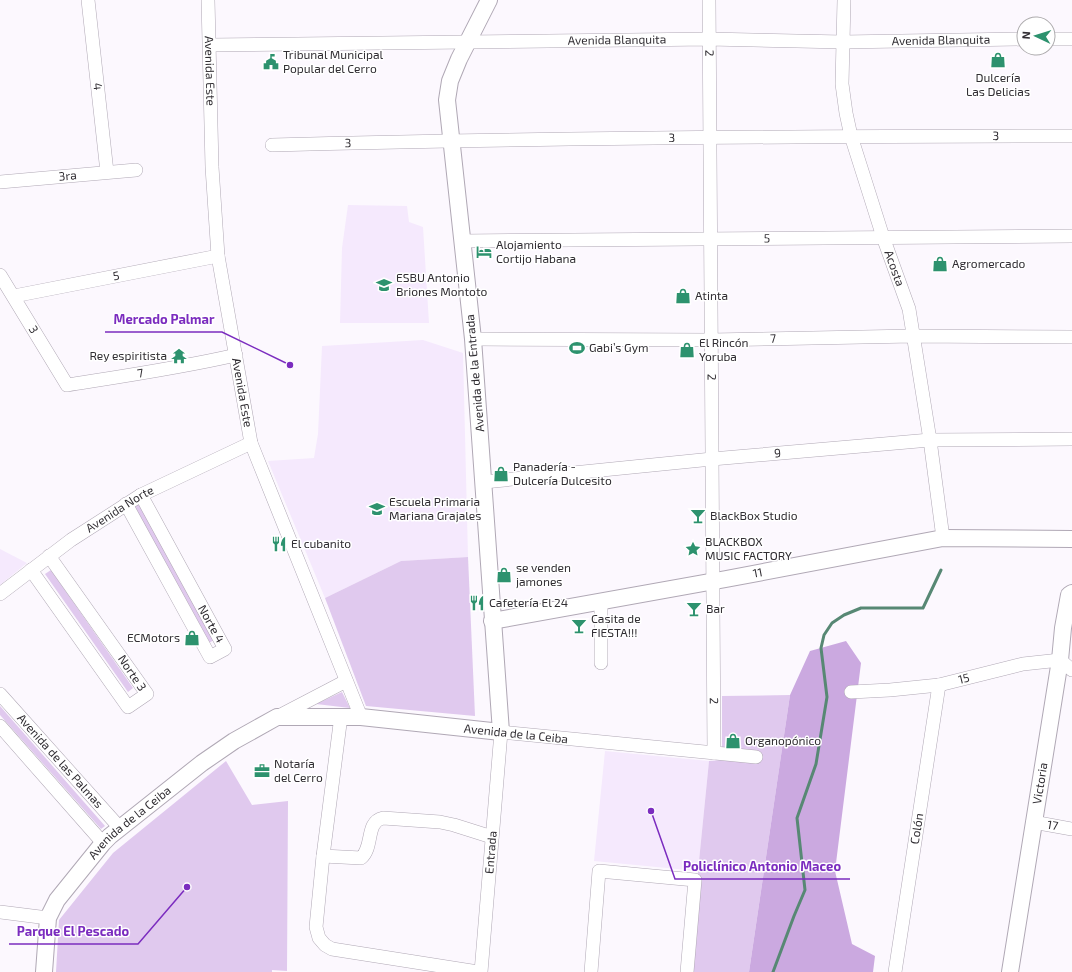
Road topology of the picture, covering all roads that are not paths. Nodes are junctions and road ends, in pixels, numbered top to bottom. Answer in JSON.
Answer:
{"nodes":[{"id":1,"x":88,"y":0,"type":"edge"},
{"id":2,"x":208,"y":0,"type":"edge"},
{"id":3,"x":489,"y":0,"type":"edge"},
{"id":4,"x":709,"y":0,"type":"edge"},
{"id":5,"x":844,"y":0,"type":"edge"},
{"id":6,"x":709,"y":39,"type":"junction"},
{"id":7,"x":1016,"y":39,"type":"edge"},
{"id":8,"x":1056,"y":39,"type":"edge"},
{"id":9,"x":1072,"y":39,"type":"edge"},
{"id":10,"x":468,"y":41,"type":"junction"},
{"id":11,"x":843,"y":42,"type":"junction"},
{"id":12,"x":210,"y":45,"type":"junction"},
{"id":13,"x":851,"y":136,"type":"junction"},
{"id":14,"x":1072,"y":136,"type":"edge"},
{"id":15,"x":710,"y":137,"type":"junction"},
{"id":16,"x":451,"y":140,"type":"junction"},
{"id":17,"x":272,"y":145,"type":"dead end"},
{"id":18,"x":136,"y":170,"type":"dead end"},
{"id":19,"x":107,"y":172,"type":"junction"},
{"id":20,"x":0,"y":182,"type":"edge"},
{"id":21,"x":1072,"y":236,"type":"edge"},
{"id":22,"x":883,"y":237,"type":"junction"},
{"id":23,"x":711,"y":238,"type":"junction"},
{"id":24,"x":462,"y":241,"type":"junction"},
{"id":25,"x":218,"y":256,"type":"junction"},
{"id":26,"x":0,"y":275,"type":"edge"},
{"id":27,"x":14,"y":296,"type":"junction"},
{"id":28,"x":913,"y":336,"type":"junction"},
{"id":29,"x":1072,"y":337,"type":"edge"},
{"id":30,"x":473,"y":339,"type":"junction"},
{"id":31,"x":711,"y":340,"type":"junction"},
{"id":32,"x":236,"y":355,"type":"junction"},
{"id":33,"x":67,"y":385,"type":"joint"},
{"id":34,"x":930,"y":440,"type":"junction"},
{"id":35,"x":1072,"y":440,"type":"edge"},
{"id":36,"x":251,"y":443,"type":"junction"},
{"id":37,"x":712,"y":459,"type":"junction"},
{"id":38,"x":484,"y":482,"type":"junction"},
{"id":39,"x":141,"y":495,"type":"junction"},
{"id":40,"x":126,"y":504,"type":"junction"},
{"id":41,"x":943,"y":538,"type":"junction"},
{"id":42,"x":1072,"y":539,"type":"edge"},
{"id":43,"x":50,"y":556,"type":"junction"},
{"id":44,"x":32,"y":570,"type":"junction"},
{"id":45,"x":713,"y":581,"type":"junction"},
{"id":46,"x":0,"y":594,"type":"edge"},
{"id":47,"x":1070,"y":594,"type":"edge"},
{"id":48,"x":601,"y":602,"type":"junction"},
{"id":49,"x":492,"y":621,"type":"junction"},
{"id":50,"x":1060,"y":660,"type":"junction"},
{"id":51,"x":601,"y":663,"type":"dead end"},
{"id":52,"x":1072,"y":670,"type":"edge"},
{"id":53,"x":346,"y":681,"type":"junction"},
{"id":54,"x":939,"y":685,"type":"junction"},
{"id":55,"x":851,"y":692,"type":"dead end"},
{"id":56,"x":0,"y":694,"type":"edge"},
{"id":57,"x":341,"y":716,"type":"junction"},
{"id":58,"x":276,"y":717,"type":"junction"},
{"id":59,"x":361,"y":717,"type":"junction"},
{"id":60,"x":0,"y":726,"type":"edge"},
{"id":61,"x":501,"y":732,"type":"junction"},
{"id":62,"x":714,"y":753,"type":"junction"},
{"id":63,"x":756,"y":757,"type":"dead end"},
{"id":64,"x":1033,"y":822,"type":"junction"},
{"id":65,"x":120,"y":828,"type":"junction"},
{"id":66,"x":1072,"y":829,"type":"edge"},
{"id":67,"x":492,"y":837,"type":"junction"},
{"id":68,"x":103,"y":843,"type":"junction"},
{"id":69,"x":323,"y":856,"type":"junction"},
{"id":70,"x":0,"y":912,"type":"edge"},
{"id":71,"x":48,"y":918,"type":"junction"},
{"id":72,"x":1011,"y":966,"type":"edge"},
{"id":73,"x":44,"y":972,"type":"edge"},
{"id":74,"x":480,"y":972,"type":"edge"},
{"id":75,"x":591,"y":972,"type":"edge"},
{"id":76,"x":687,"y":972,"type":"edge"},
{"id":77,"x":895,"y":972,"type":"edge"}],
"edges":[{"from":1,"to":19,"type":"street","name":"4"},
{"from":2,"to":12,"type":"street","name":"Avenida Este"},
{"from":3,"to":10,"type":"street","name":"Avenida de la Entrada"},
{"from":4,"to":6,"type":"street","name":"2"},
{"from":5,"to":11,"type":"street","name":"Acosta"},
{"from":6,"to":10,"type":"street","name":"Avenida Blanquita"},
{"from":6,"to":11,"type":"street","name":"Avenida Blanquita"},
{"from":6,"to":15,"type":"street","name":"2"},
{"from":7,"to":11,"type":"street","name":"Avenida Blanquita"},
{"from":8,"to":9,"type":"street"},
{"from":10,"to":12,"type":"street","name":"Avenida Blanquita"},
{"from":10,"to":16,"type":"street","name":"Avenida de la Entrada"},
{"from":11,"to":13,"type":"street","name":"Acosta"},
{"from":12,"to":25,"type":"street","name":"Avenida Este"},
{"from":13,"to":14,"type":"street","name":"3"},
{"from":13,"to":15,"type":"street","name":"3"},
{"from":13,"to":22,"type":"street","name":"Acosta"},
{"from":15,"to":16,"type":"street","name":"3"},
{"from":15,"to":23,"type":"street","name":"2"},
{"from":16,"to":17,"type":"street","name":"3"},
{"from":16,"to":24,"type":"street","name":"Avenida de la Entrada"},
{"from":18,"to":19,"type":"street","name":"3ra"},
{"from":19,"to":20,"type":"street","name":"3ra"},
{"from":21,"to":22,"type":"street","name":"5"},
{"from":22,"to":23,"type":"street","name":"5"},
{"from":22,"to":28,"type":"street","name":"Acosta"},
{"from":23,"to":24,"type":"street","name":"5"},
{"from":23,"to":31,"type":"street","name":"2"},
{"from":24,"to":30,"type":"street","name":"Avenida de la Entrada"},
{"from":25,"to":27,"type":"street","name":"5"},
{"from":25,"to":32,"type":"street","name":"Avenida Este"},
{"from":26,"to":27,"type":"street","name":"3"},
{"from":27,"to":33,"type":"street","name":"3"},
{"from":28,"to":29,"type":"street","name":"7"},
{"from":28,"to":31,"type":"street","name":"7"},
{"from":28,"to":34,"type":"street","name":"Acosta"},
{"from":30,"to":31,"type":"street","name":"7"},
{"from":30,"to":38,"type":"street","name":"Avenida de la Entrada"},
{"from":31,"to":37,"type":"street","name":"2"},
{"from":32,"to":33,"type":"street","name":"7"},
{"from":32,"to":36,"type":"street","name":"Avenida Este"},
{"from":34,"to":35,"type":"street","name":"9"},
{"from":34,"to":37,"type":"street","name":"9"},
{"from":34,"to":41,"type":"street","name":"Acosta"},
{"from":36,"to":39,"type":"street","name":"Avenida Norte"},
{"from":36,"to":53,"type":"street","name":"Avenida Este"},
{"from":37,"to":38,"type":"street","name":"9"},
{"from":37,"to":45,"type":"street","name":"2"},
{"from":38,"to":49,"type":"street","name":"Avenida de la Entrada"},
{"from":39,"to":40,"type":"street","name":"Avenida Norte"},
{"from":39,"to":40,"type":"street","name":"Norte 4"},
{"from":40,"to":43,"type":"street","name":"Avenida Norte"},
{"from":41,"to":42,"type":"street","name":"11"},
{"from":41,"to":45,"type":"street","name":"11"},
{"from":43,"to":44,"type":"street","name":"Avenida Norte"},
{"from":43,"to":44,"type":"street","name":"Norte 3"},
{"from":44,"to":46,"type":"street","name":"Avenida Norte"},
{"from":45,"to":48,"type":"street","name":"11"},
{"from":45,"to":62,"type":"street","name":"2"},
{"from":47,"to":50,"type":"street","name":"Victoria"},
{"from":48,"to":49,"type":"street","name":"11"},
{"from":48,"to":51,"type":"street"},
{"from":49,"to":61,"type":"street","name":"Avenida de la Entrada"},
{"from":50,"to":52,"type":"street"},
{"from":50,"to":54,"type":"street","name":"15"},
{"from":50,"to":64,"type":"street","name":"Victoria"},
{"from":53,"to":58,"type":"street","name":"Avenida de la Ceiba"},
{"from":53,"to":59,"type":"street","name":"Avenida Este"},
{"from":54,"to":55,"type":"street","name":"15"},
{"from":54,"to":77,"type":"street","name":"Colón"},
{"from":56,"to":65,"type":"street","name":"Avenida de las Palmas"},
{"from":57,"to":58,"type":"street","name":"Avenida de la Ceiba"},
{"from":57,"to":59,"type":"street","name":"Avenida de la Ceiba"},
{"from":57,"to":69,"type":"street"},
{"from":58,"to":65,"type":"street","name":"Avenida de la Ceiba"},
{"from":59,"to":61,"type":"street","name":"Avenida de la Ceiba"},
{"from":60,"to":68,"type":"street","name":"Avenida de las Palmas"},
{"from":61,"to":62,"type":"street","name":"Avenida de la Ceiba"},
{"from":61,"to":67,"type":"street","name":"Entrada"},
{"from":62,"to":63,"type":"street","name":"Avenida de la Ceiba"},
{"from":64,"to":66,"type":"street","name":"17"},
{"from":64,"to":72,"type":"street","name":"Victoria"},
{"from":65,"to":68,"type":"street","name":"Avenida de la Ceiba"},
{"from":67,"to":69,"type":"street"},
{"from":67,"to":74,"type":"street","name":"Entrada"},
{"from":68,"to":71,"type":"street","name":"Avenida de la Ceiba"},
{"from":69,"to":74,"type":"street"},
{"from":70,"to":71,"type":"street"},
{"from":71,"to":73,"type":"street","name":"Avenida de la Ceiba"},
{"from":75,"to":76,"type":"street"}]}
